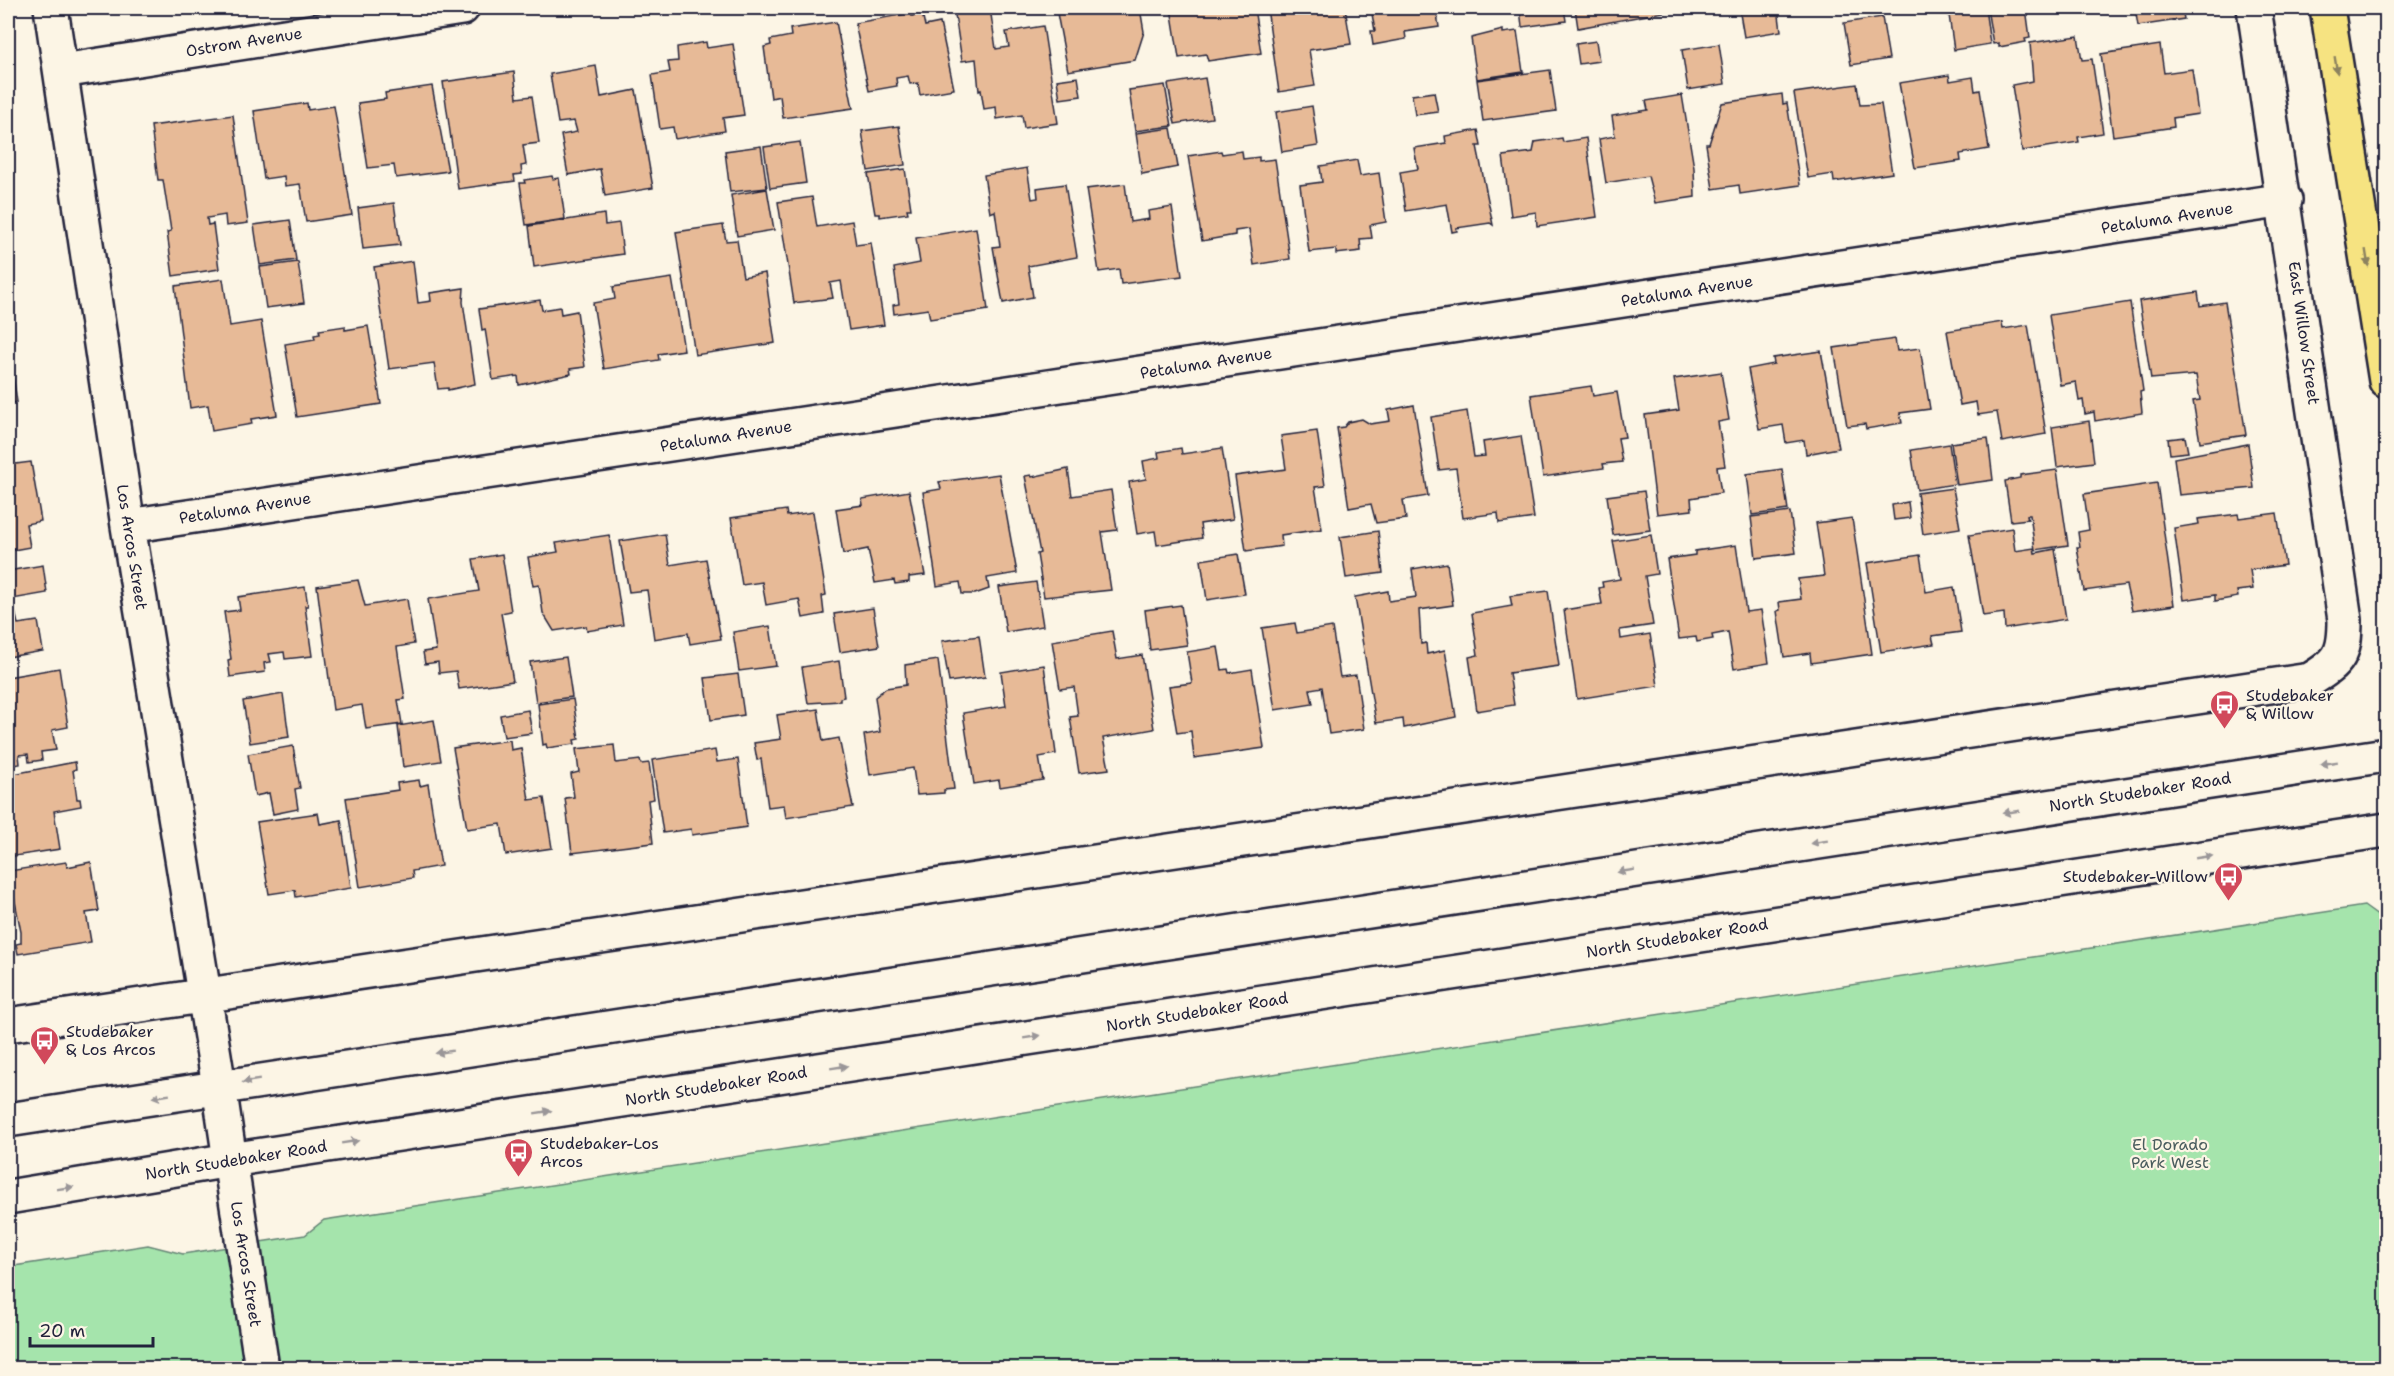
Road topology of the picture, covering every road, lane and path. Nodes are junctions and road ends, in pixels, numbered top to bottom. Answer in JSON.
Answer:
{"nodes":[{"id":1,"x":51,"y":8,"type":"edge"},
{"id":2,"x":462,"y":8,"type":"edge"},
{"id":3,"x":2254,"y":8,"type":"edge"},
{"id":4,"x":2327,"y":8,"type":"edge"},
{"id":5,"x":62,"y":71,"type":"junction"},
{"id":6,"x":2285,"y":200,"type":"junction"},
{"id":7,"x":2386,"y":381,"type":"edge"},
{"id":8,"x":128,"y":526,"type":"junction"},
{"id":9,"x":2386,"y":755,"type":"edge"},
{"id":10,"x":2386,"y":830,"type":"edge"},
{"id":11,"x":205,"y":994,"type":"junction"},
{"id":12,"x":8,"y":1025,"type":"edge"},
{"id":13,"x":219,"y":1086,"type":"junction"},
{"id":14,"x":8,"y":1120,"type":"edge"},
{"id":15,"x":230,"y":1160,"type":"junction"},
{"id":16,"x":8,"y":1197,"type":"edge"},
{"id":17,"x":262,"y":1368,"type":"edge"}],
"edges":[{"from":1,"to":5,"type":"street","name":"Los Arcos Street"},
{"from":2,"to":5,"type":"street","name":"Ostrom Avenue"},
{"from":3,"to":6,"type":"street","name":"East Willow Street"},
{"from":4,"to":7,"type":"main road","one_way":true},
{"from":5,"to":8,"type":"street","name":"Los Arcos Street"},
{"from":6,"to":8,"type":"street","name":"Petaluma Avenue"},
{"from":6,"to":11,"type":"street","name":"East Willow Street"},
{"from":8,"to":11,"type":"street","name":"Los Arcos Street"},
{"from":9,"to":13,"type":"street","name":"North Studebaker Road","one_way":true},
{"from":15,"to":10,"type":"street","name":"North Studebaker Road","one_way":true},
{"from":11,"to":12,"type":"street"},
{"from":11,"to":13,"type":"street","name":"Los Arcos Street"},
{"from":13,"to":14,"type":"street","name":"North Studebaker Road","one_way":true},
{"from":13,"to":15,"type":"street","name":"Los Arcos Street"},
{"from":16,"to":15,"type":"street","name":"North Studebaker Road","one_way":true},
{"from":15,"to":17,"type":"street","name":"Los Arcos Street"}]}
